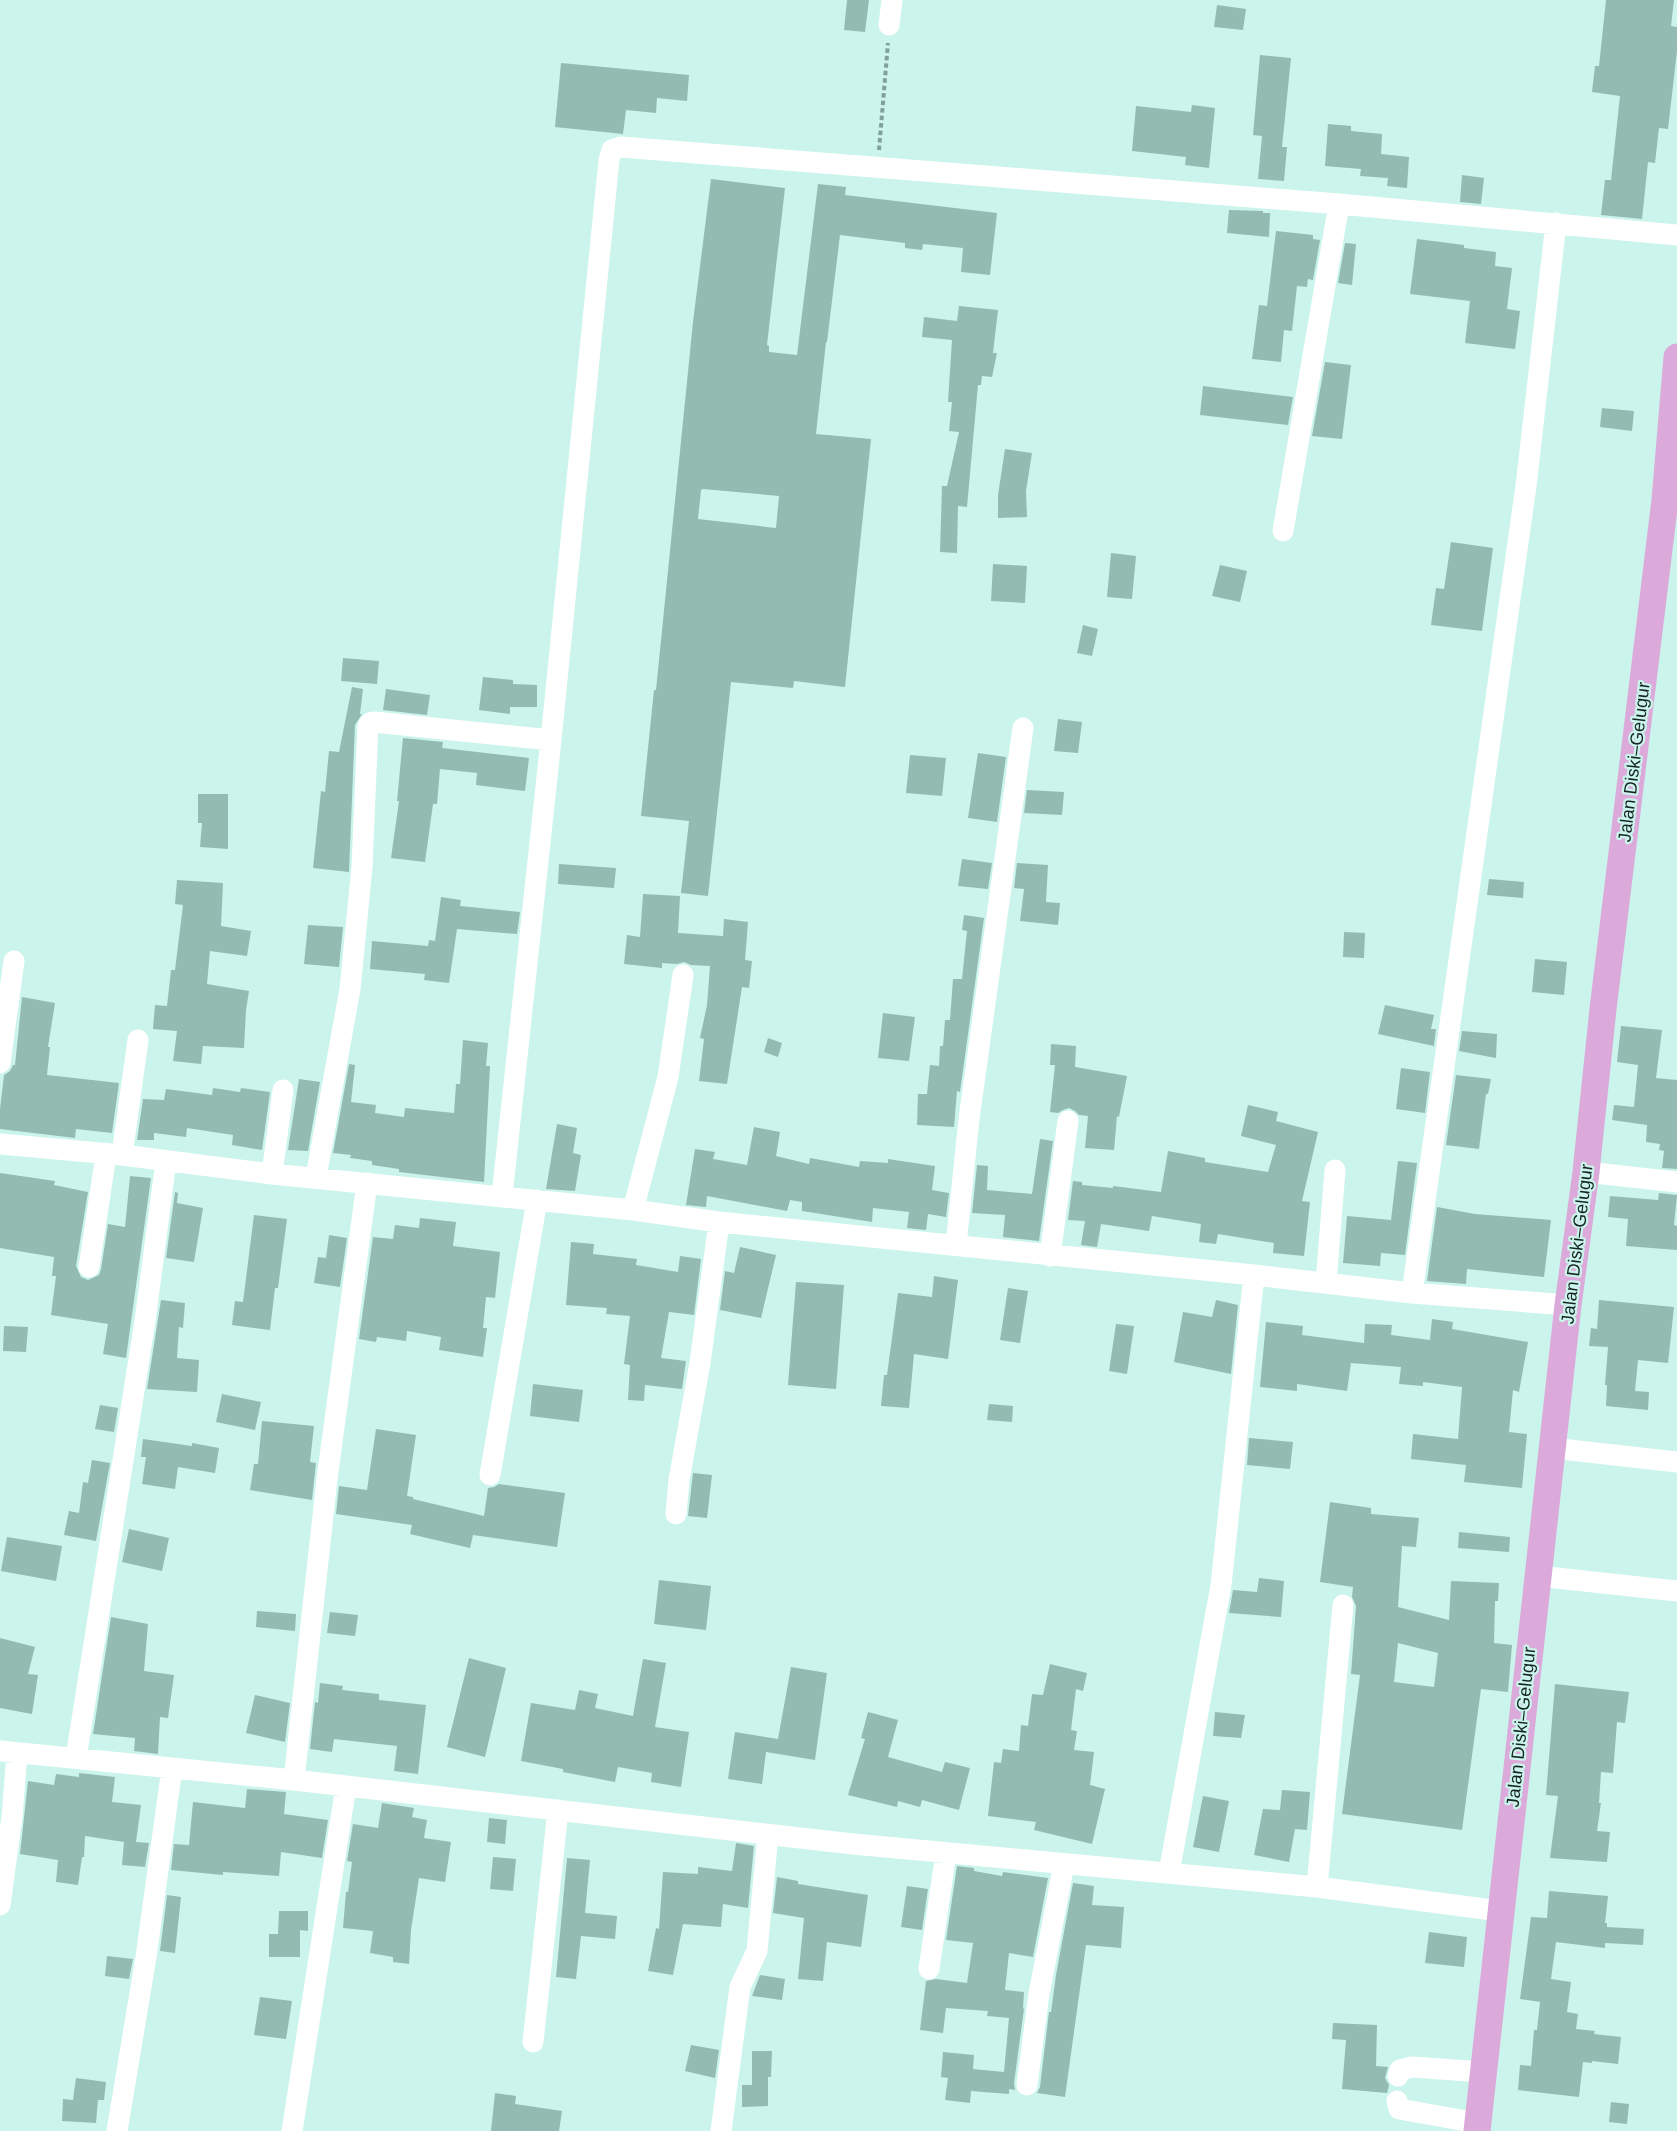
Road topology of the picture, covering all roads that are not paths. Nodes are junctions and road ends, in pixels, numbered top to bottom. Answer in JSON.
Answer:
{"nodes":[{"id":1,"x":892,"y":0,"type":"edge"},
{"id":2,"x":889,"y":25,"type":"road end"},
{"id":3,"x":1339,"y":204,"type":"junction"},
{"id":4,"x":1556,"y":223,"type":"junction"},
{"id":5,"x":1677,"y":235,"type":"edge"},
{"id":6,"x":1677,"y":357,"type":"edge"},
{"id":7,"x":1283,"y":531,"type":"dead end"},
{"id":8,"x":1023,"y":728,"type":"dead end"},
{"id":9,"x":551,"y":740,"type":"junction"},
{"id":10,"x":14,"y":961,"type":"dead end"},
{"id":11,"x":683,"y":975,"type":"dead end"},
{"id":12,"x":138,"y":1040,"type":"dead end"},
{"id":13,"x":0,"y":1063,"type":"edge"},
{"id":14,"x":283,"y":1090,"type":"dead end"},
{"id":15,"x":1068,"y":1121,"type":"dead end"},
{"id":16,"x":0,"y":1144,"type":"edge"},
{"id":17,"x":114,"y":1155,"type":"junction"},
{"id":18,"x":166,"y":1161,"type":"junction"},
{"id":19,"x":1335,"y":1170,"type":"dead end"},
{"id":20,"x":1586,"y":1172,"type":"junction"},
{"id":21,"x":272,"y":1174,"type":"junction"},
{"id":22,"x":316,"y":1177,"type":"junction"},
{"id":23,"x":1677,"y":1182,"type":"edge"},
{"id":24,"x":367,"y":1183,"type":"junction"},
{"id":25,"x":502,"y":1196,"type":"junction"},
{"id":26,"x":537,"y":1200,"type":"junction"},
{"id":27,"x":633,"y":1210,"type":"junction"},
{"id":28,"x":719,"y":1222,"type":"junction"},
{"id":29,"x":956,"y":1245,"type":"junction"},
{"id":30,"x":1050,"y":1256,"type":"junction"},
{"id":31,"x":89,"y":1267,"type":"dead end"},
{"id":32,"x":1254,"y":1275,"type":"junction"},
{"id":33,"x":1326,"y":1283,"type":"junction"},
{"id":34,"x":1412,"y":1293,"type":"junction"},
{"id":35,"x":1568,"y":1305,"type":"junction"},
{"id":36,"x":1552,"y":1448,"type":"junction"},
{"id":37,"x":1677,"y":1462,"type":"edge"},
{"id":38,"x":490,"y":1475,"type":"dead end"},
{"id":39,"x":676,"y":1514,"type":"dead end"},
{"id":40,"x":1538,"y":1576,"type":"junction"},
{"id":41,"x":1677,"y":1591,"type":"edge"},
{"id":42,"x":1343,"y":1605,"type":"dead end"},
{"id":43,"x":9,"y":1752,"type":"edge"},
{"id":44,"x":76,"y":1758,"type":"junction"},
{"id":45,"x":172,"y":1768,"type":"junction"},
{"id":46,"x":294,"y":1780,"type":"junction"},
{"id":47,"x":346,"y":1786,"type":"junction"},
{"id":48,"x":558,"y":1810,"type":"junction"},
{"id":49,"x":768,"y":1835,"type":"junction"},
{"id":50,"x":946,"y":1853,"type":"junction"},
{"id":51,"x":1064,"y":1864,"type":"junction"},
{"id":52,"x":1169,"y":1874,"type":"junction"},
{"id":53,"x":1317,"y":1887,"type":"junction"},
{"id":54,"x":0,"y":1905,"type":"edge"},
{"id":55,"x":1500,"y":1911,"type":"junction"},
{"id":56,"x":929,"y":1969,"type":"dead end"},
{"id":57,"x":533,"y":2042,"type":"dead end"},
{"id":58,"x":1483,"y":2072,"type":"junction"},
{"id":59,"x":1398,"y":2076,"type":"dead end"},
{"id":60,"x":1027,"y":2085,"type":"dead end"},
{"id":61,"x":1397,"y":2101,"type":"dead end"},
{"id":62,"x":1477,"y":2127,"type":"edge"},
{"id":63,"x":117,"y":2131,"type":"edge"},
{"id":64,"x":292,"y":2131,"type":"edge"},
{"id":65,"x":721,"y":2131,"type":"edge"}],
"edges":[{"from":1,"to":2,"type":"street"},
{"from":3,"to":4,"type":"street"},
{"from":3,"to":7,"type":"street"},
{"from":3,"to":9,"type":"street"},
{"from":4,"to":5,"type":"street"},
{"from":4,"to":34,"type":"street"},
{"from":6,"to":20,"type":"main road","name":"Jalan Diski–Gelugur"},
{"from":8,"to":29,"type":"street"},
{"from":9,"to":22,"type":"street"},
{"from":9,"to":25,"type":"street"},
{"from":10,"to":13,"type":"street"},
{"from":11,"to":27,"type":"street"},
{"from":12,"to":17,"type":"street"},
{"from":14,"to":21,"type":"street"},
{"from":15,"to":30,"type":"street"},
{"from":16,"to":17,"type":"street"},
{"from":17,"to":18,"type":"street"},
{"from":17,"to":31,"type":"street"},
{"from":18,"to":21,"type":"street"},
{"from":18,"to":44,"type":"street"},
{"from":19,"to":33,"type":"street"},
{"from":20,"to":23,"type":"street"},
{"from":20,"to":35,"type":"main road","name":"Jalan Diski–Gelugur"},
{"from":21,"to":22,"type":"street"},
{"from":22,"to":24,"type":"street"},
{"from":24,"to":25,"type":"street"},
{"from":24,"to":46,"type":"street"},
{"from":25,"to":26,"type":"street"},
{"from":26,"to":27,"type":"street"},
{"from":26,"to":38,"type":"street"},
{"from":27,"to":28,"type":"street"},
{"from":28,"to":29,"type":"street"},
{"from":28,"to":39,"type":"street"},
{"from":29,"to":30,"type":"street"},
{"from":30,"to":32,"type":"street"},
{"from":32,"to":33,"type":"street"},
{"from":32,"to":52,"type":"street"},
{"from":33,"to":34,"type":"street"},
{"from":34,"to":35,"type":"street"},
{"from":35,"to":36,"type":"main road","name":"Jalan Diski–Gelugur"},
{"from":36,"to":37,"type":"street"},
{"from":36,"to":40,"type":"main road","name":"Jalan Diski–Gelugur"},
{"from":40,"to":41,"type":"street"},
{"from":40,"to":55,"type":"main road","name":"Jalan Diski–Gelugur"},
{"from":42,"to":53,"type":"street"},
{"from":43,"to":44,"type":"street"},
{"from":43,"to":54,"type":"street"},
{"from":44,"to":45,"type":"street"},
{"from":45,"to":46,"type":"street"},
{"from":45,"to":63,"type":"street"},
{"from":46,"to":47,"type":"street"},
{"from":47,"to":48,"type":"street"},
{"from":47,"to":64,"type":"street"},
{"from":48,"to":49,"type":"street"},
{"from":48,"to":57,"type":"street"},
{"from":49,"to":50,"type":"street"},
{"from":49,"to":65,"type":"street"},
{"from":50,"to":51,"type":"street"},
{"from":50,"to":56,"type":"street"},
{"from":51,"to":52,"type":"street"},
{"from":51,"to":60,"type":"street"},
{"from":52,"to":53,"type":"street"},
{"from":53,"to":55,"type":"street"},
{"from":55,"to":58,"type":"main road","name":"Jalan Diski–Gelugur"},
{"from":58,"to":59,"type":"street"},
{"from":58,"to":62,"type":"main road","name":"Jalan Diski–Gelugur"},
{"from":61,"to":62,"type":"street"}]}
